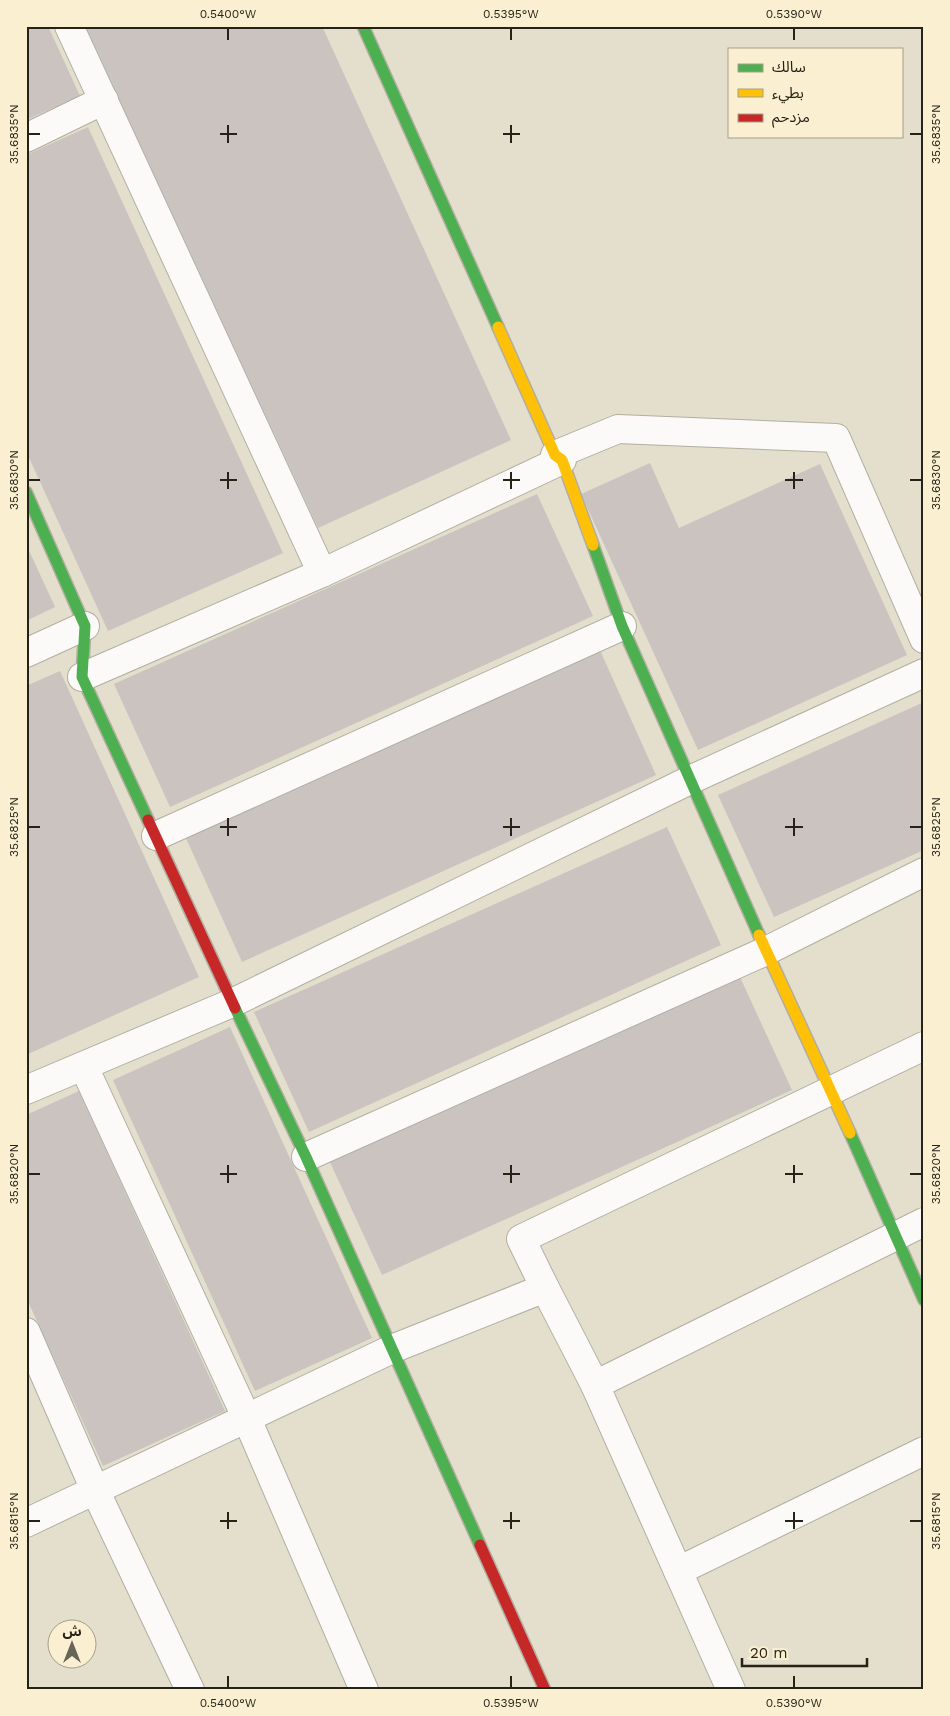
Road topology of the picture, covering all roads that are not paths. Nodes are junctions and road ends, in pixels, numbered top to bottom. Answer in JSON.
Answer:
{"nodes":[{"id":1,"x":69,"y":26,"type":"edge"},
{"id":2,"x":363,"y":26,"type":"edge"},
{"id":3,"x":104,"y":100,"type":"junction"},
{"id":4,"x":26,"y":138,"type":"edge"},
{"id":5,"x":559,"y":458,"type":"junction"},
{"id":6,"x":26,"y":492,"type":"edge"},
{"id":7,"x":322,"y":573,"type":"junction"},
{"id":8,"x":85,"y":626,"type":"junction"},
{"id":9,"x":622,"y":626,"type":"junction"},
{"id":10,"x":924,"y":639,"type":"edge"},
{"id":11,"x":26,"y":653,"type":"edge"},
{"id":12,"x":924,"y":673,"type":"edge"},
{"id":13,"x":82,"y":677,"type":"junction"},
{"id":14,"x":690,"y":780,"type":"junction"},
{"id":15,"x":156,"y":836,"type":"junction"},
{"id":16,"x":924,"y":872,"type":"edge"},
{"id":17,"x":766,"y":951,"type":"junction"},
{"id":18,"x":232,"y":1003,"type":"junction"},
{"id":19,"x":924,"y":1046,"type":"edge"},
{"id":20,"x":84,"y":1067,"type":"junction"},
{"id":21,"x":26,"y":1090,"type":"edge"},
{"id":22,"x":831,"y":1090,"type":"junction"},
{"id":23,"x":306,"y":1157,"type":"junction"},
{"id":24,"x":924,"y":1222,"type":"edge"},
{"id":25,"x":894,"y":1236,"type":"junction"},
{"id":26,"x":545,"y":1288,"type":"junction"},
{"id":27,"x":924,"y":1300,"type":"edge"},
{"id":28,"x":26,"y":1332,"type":"edge"},
{"id":29,"x":392,"y":1349,"type":"junction"},
{"id":30,"x":34,"y":1370,"type":"edge"},
{"id":31,"x":595,"y":1385,"type":"junction"},
{"id":32,"x":247,"y":1419,"type":"junction"},
{"id":33,"x":924,"y":1452,"type":"edge"},
{"id":34,"x":95,"y":1490,"type":"junction"},
{"id":35,"x":26,"y":1523,"type":"edge"},
{"id":36,"x":678,"y":1571,"type":"junction"},
{"id":37,"x":190,"y":1690,"type":"edge"},
{"id":38,"x":364,"y":1690,"type":"edge"},
{"id":39,"x":545,"y":1690,"type":"edge"},
{"id":40,"x":731,"y":1690,"type":"edge"}],
"edges":[{"from":1,"to":3,"type":"street"},
{"from":2,"to":5,"type":"street"},
{"from":3,"to":4,"type":"street"},
{"from":3,"to":7,"type":"street"},
{"from":5,"to":7,"type":"street"},
{"from":5,"to":9,"type":"street"},
{"from":5,"to":10,"type":"street"},
{"from":6,"to":8,"type":"street"},
{"from":7,"to":13,"type":"street"},
{"from":8,"to":11,"type":"street"},
{"from":8,"to":13,"type":"street"},
{"from":9,"to":14,"type":"street"},
{"from":9,"to":15,"type":"street"},
{"from":12,"to":14,"type":"street"},
{"from":13,"to":15,"type":"street"},
{"from":14,"to":17,"type":"street"},
{"from":14,"to":18,"type":"street"},
{"from":15,"to":18,"type":"street"},
{"from":16,"to":17,"type":"street"},
{"from":17,"to":22,"type":"street"},
{"from":17,"to":23,"type":"street"},
{"from":18,"to":20,"type":"street"},
{"from":18,"to":23,"type":"street"},
{"from":19,"to":22,"type":"street"},
{"from":20,"to":21,"type":"street"},
{"from":20,"to":32,"type":"street"},
{"from":22,"to":25,"type":"street"},
{"from":22,"to":26,"type":"street"},
{"from":23,"to":29,"type":"street"},
{"from":24,"to":25,"type":"street"},
{"from":25,"to":27,"type":"street"},
{"from":25,"to":31,"type":"street"},
{"from":26,"to":29,"type":"street"},
{"from":26,"to":31,"type":"street"},
{"from":28,"to":30,"type":"street"},
{"from":29,"to":32,"type":"street"},
{"from":29,"to":39,"type":"street"},
{"from":30,"to":34,"type":"street"},
{"from":31,"to":36,"type":"street"},
{"from":32,"to":34,"type":"street"},
{"from":32,"to":38,"type":"street"},
{"from":33,"to":36,"type":"street"},
{"from":34,"to":35,"type":"street"},
{"from":34,"to":37,"type":"street"},
{"from":36,"to":40,"type":"street"}]}
